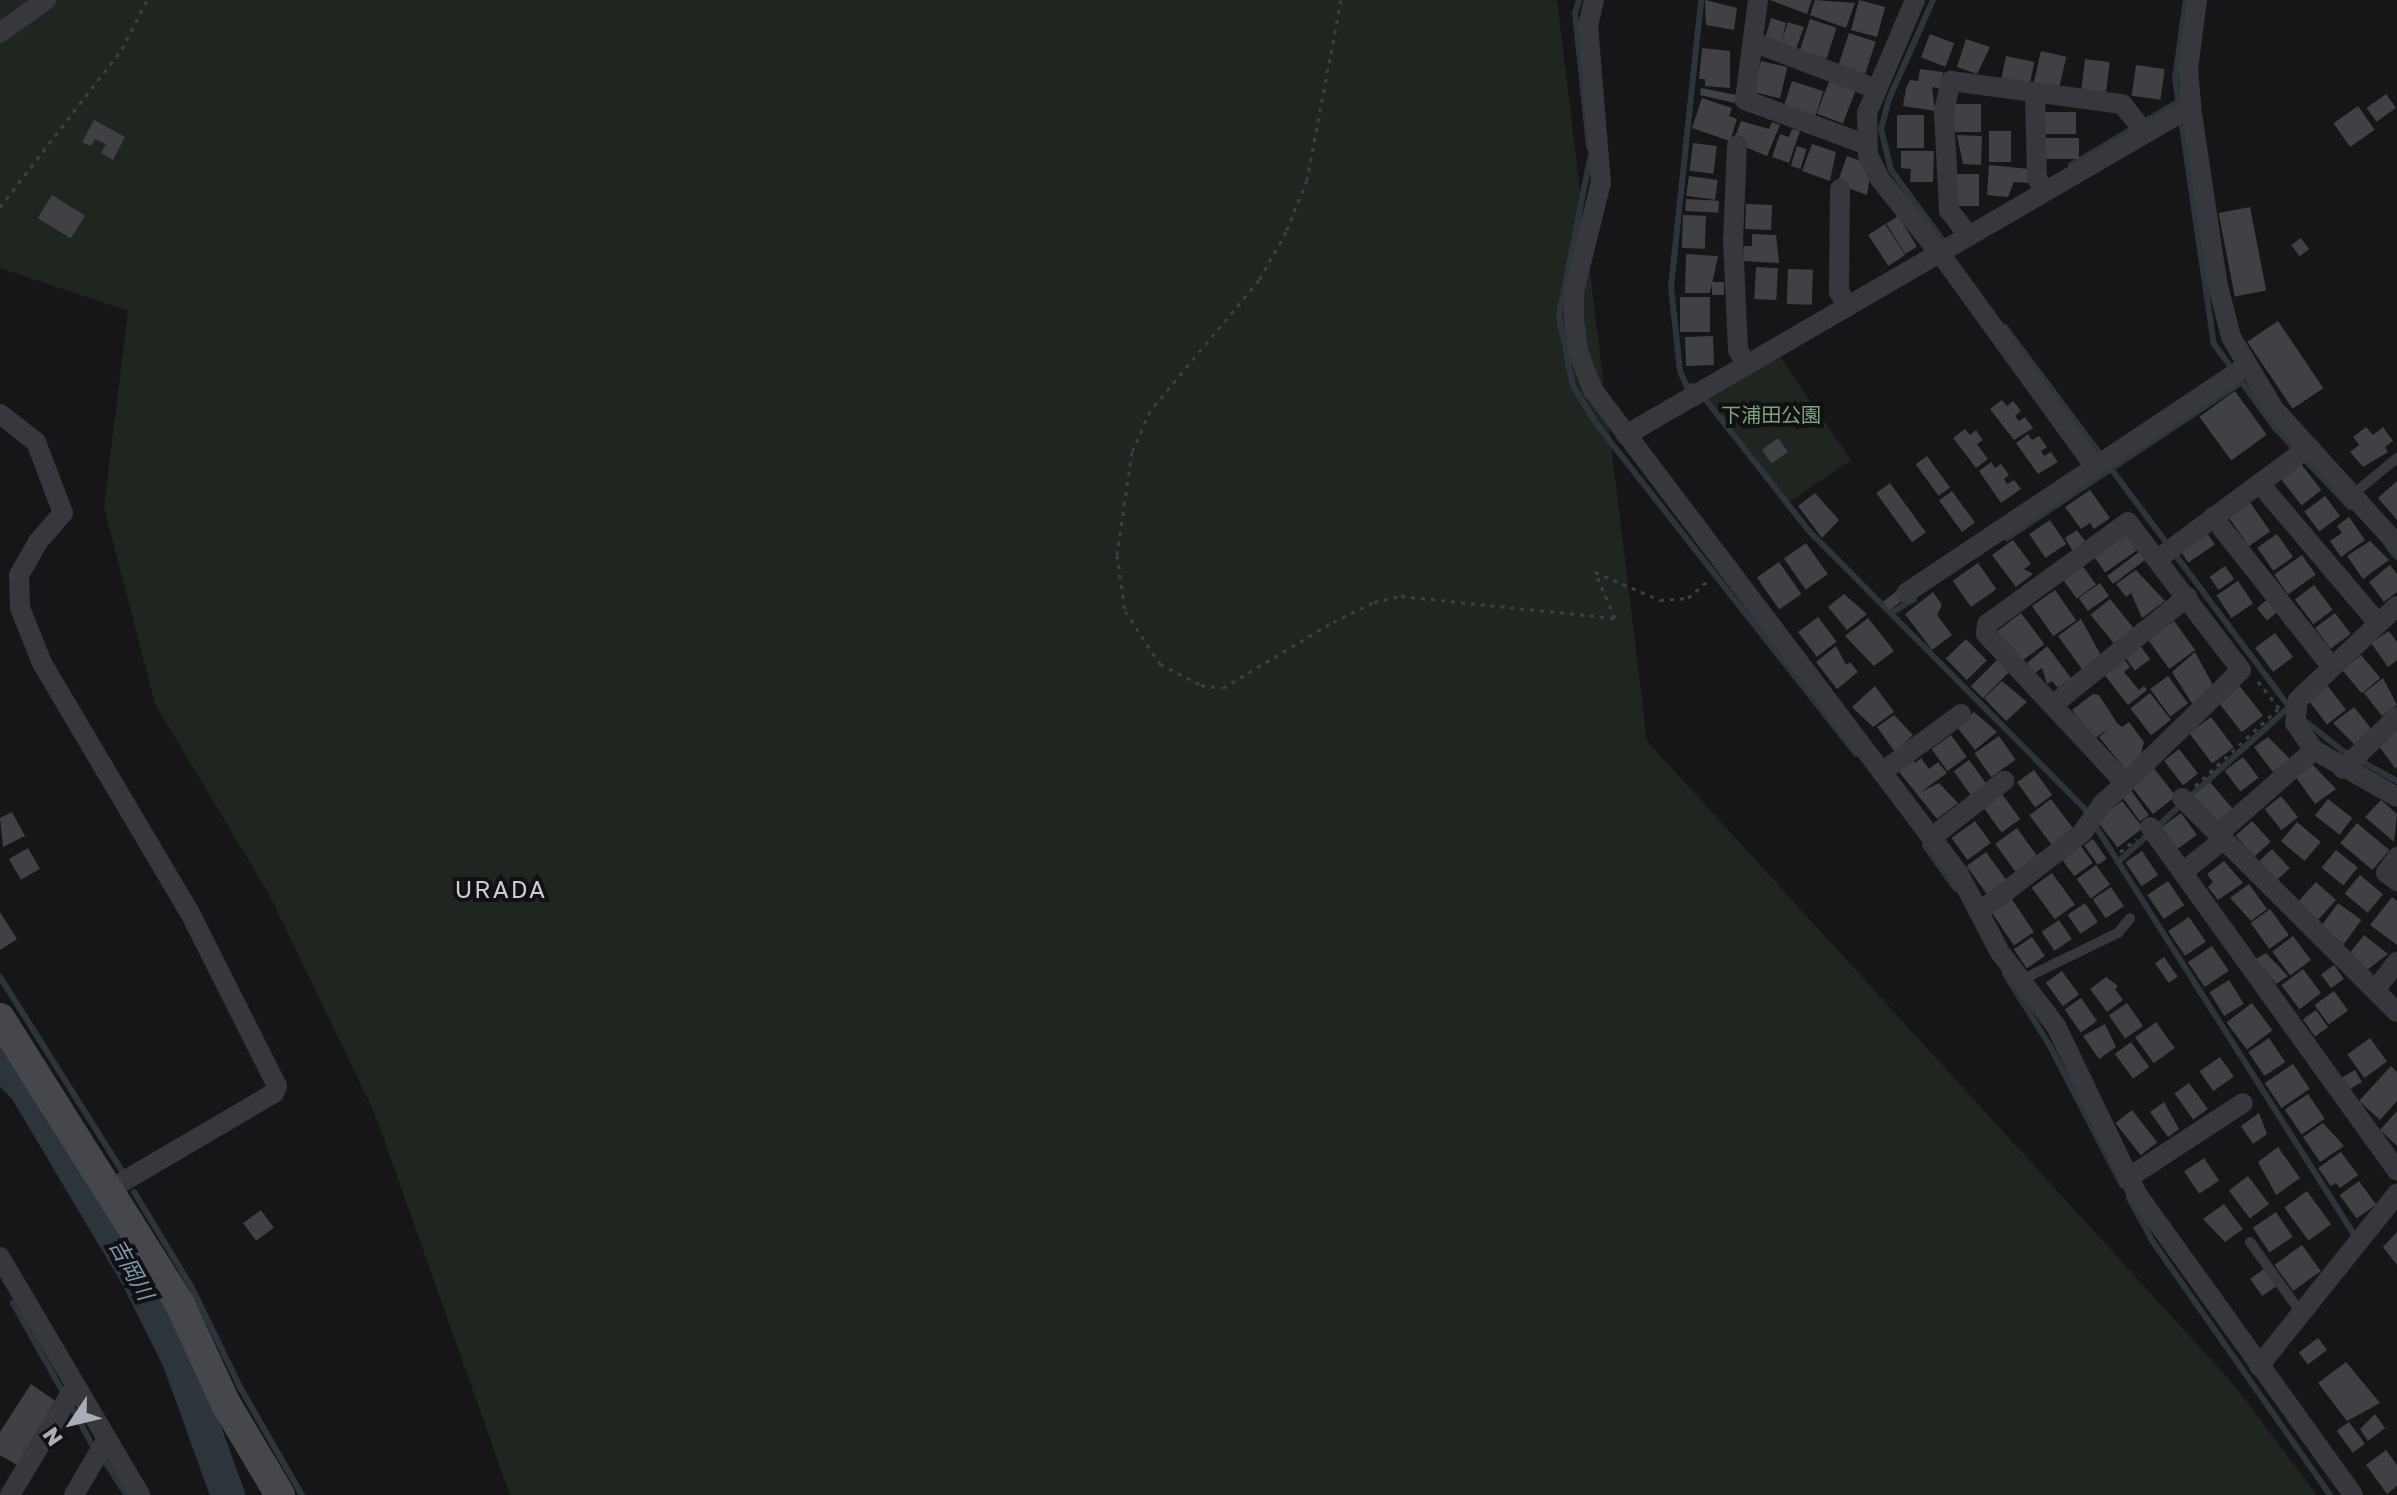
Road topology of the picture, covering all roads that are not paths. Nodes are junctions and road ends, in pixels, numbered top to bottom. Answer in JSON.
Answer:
{"nodes":[{"id":1,"x":46,"y":0,"type":"edge"},
{"id":2,"x":1594,"y":0,"type":"edge"},
{"id":3,"x":1758,"y":0,"type":"edge"},
{"id":4,"x":2197,"y":0,"type":"edge"},
{"id":5,"x":1907,"y":2,"type":"edge"},
{"id":6,"x":0,"y":33,"type":"edge"},
{"id":7,"x":1753,"y":42,"type":"junction"},
{"id":8,"x":1876,"y":89,"type":"junction"},
{"id":9,"x":2035,"y":92,"type":"junction"},
{"id":10,"x":2183,"y":111,"type":"junction"},
{"id":11,"x":2142,"y":127,"type":"junction"},
{"id":12,"x":1737,"y":145,"type":"dead end"},
{"id":13,"x":1867,"y":145,"type":"junction"},
{"id":14,"x":2042,"y":186,"type":"junction"},
{"id":15,"x":1840,"y":189,"type":"dead end"},
{"id":16,"x":1949,"y":242,"type":"junction"},
{"id":17,"x":1845,"y":301,"type":"junction"},
{"id":18,"x":1744,"y":360,"type":"junction"},
{"id":19,"x":2237,"y":372,"type":"junction"},
{"id":20,"x":0,"y":414,"type":"edge"},
{"id":21,"x":1626,"y":435,"type":"junction"},
{"id":22,"x":2303,"y":452,"type":"junction"},
{"id":23,"x":2397,"y":458,"type":"edge"},
{"id":24,"x":2101,"y":462,"type":"junction"},
{"id":25,"x":2260,"y":484,"type":"junction"},
{"id":26,"x":2351,"y":496,"type":"junction"},
{"id":27,"x":2213,"y":517,"type":"junction"},
{"id":28,"x":2397,"y":544,"type":"edge"},
{"id":29,"x":2166,"y":553,"type":"junction"},
{"id":30,"x":1906,"y":593,"type":"dead end"},
{"id":31,"x":2187,"y":597,"type":"junction"},
{"id":32,"x":2397,"y":606,"type":"edge"},
{"id":33,"x":2378,"y":623,"type":"junction"},
{"id":34,"x":2332,"y":667,"type":"junction"},
{"id":35,"x":2054,"y":704,"type":"junction"},
{"id":36,"x":1961,"y":714,"type":"dead end"},
{"id":37,"x":2397,"y":717,"type":"edge"},
{"id":38,"x":2314,"y":750,"type":"junction"},
{"id":39,"x":2350,"y":762,"type":"junction"},
{"id":40,"x":1882,"y":772,"type":"junction"},
{"id":41,"x":2004,"y":781,"type":"dead end"},
{"id":42,"x":2125,"y":783,"type":"junction"},
{"id":43,"x":2397,"y":797,"type":"edge"},
{"id":44,"x":2184,"y":801,"type":"road end"},
{"id":45,"x":2152,"y":830,"type":"road end"},
{"id":46,"x":1931,"y":838,"type":"junction"},
{"id":47,"x":2219,"y":840,"type":"junction"},
{"id":48,"x":2397,"y":857,"type":"edge"},
{"id":49,"x":2184,"y":871,"type":"junction"},
{"id":50,"x":2397,"y":881,"type":"edge"},
{"id":51,"x":1979,"y":912,"type":"junction"},
{"id":52,"x":2130,"y":918,"type":"dead end"},
{"id":53,"x":2397,"y":962,"type":"edge"},
{"id":54,"x":2021,"y":980,"type":"junction"},
{"id":55,"x":2375,"y":990,"type":"junction"},
{"id":56,"x":2397,"y":1012,"type":"edge"},
{"id":57,"x":0,"y":1018,"type":"edge"},
{"id":58,"x":2243,"y":1103,"type":"dead end"},
{"id":59,"x":2397,"y":1171,"type":"edge"},
{"id":60,"x":2128,"y":1178,"type":"junction"},
{"id":61,"x":112,"y":1188,"type":"junction"},
{"id":62,"x":2397,"y":1194,"type":"edge"},
{"id":63,"x":2250,"y":1242,"type":"dead end"},
{"id":64,"x":0,"y":1257,"type":"edge"},
{"id":65,"x":12,"y":1278,"type":"junction"},
{"id":66,"x":0,"y":1297,"type":"edge"},
{"id":67,"x":2302,"y":1314,"type":"junction"},
{"id":68,"x":2259,"y":1366,"type":"junction"},
{"id":69,"x":74,"y":1388,"type":"junction"},
{"id":70,"x":105,"y":1442,"type":"junction"},
{"id":71,"x":10,"y":1495,"type":"edge"},
{"id":72,"x":74,"y":1495,"type":"edge"},
{"id":73,"x":140,"y":1495,"type":"edge"},
{"id":74,"x":280,"y":1495,"type":"edge"},
{"id":75,"x":2353,"y":1495,"type":"edge"}],
"edges":[{"from":1,"to":6,"type":"street"},
{"from":2,"to":21,"type":"street"},
{"from":3,"to":7,"type":"street"},
{"from":4,"to":10,"type":"street"},
{"from":5,"to":8,"type":"street"},
{"from":7,"to":8,"type":"street"},
{"from":7,"to":13,"type":"street"},
{"from":8,"to":13,"type":"street"},
{"from":9,"to":11,"type":"street"},
{"from":9,"to":14,"type":"street"},
{"from":9,"to":16,"type":"street"},
{"from":10,"to":11,"type":"street"},
{"from":10,"to":19,"type":"street"},
{"from":11,"to":14,"type":"street"},
{"from":12,"to":18,"type":"street"},
{"from":13,"to":16,"type":"street"},
{"from":14,"to":16,"type":"street"},
{"from":15,"to":17,"type":"street"},
{"from":16,"to":17,"type":"street"},
{"from":16,"to":24,"type":"street"},
{"from":17,"to":18,"type":"street"},
{"from":18,"to":21,"type":"street"},
{"from":19,"to":22,"type":"street"},
{"from":19,"to":24,"type":"street"},
{"from":20,"to":61,"type":"street"},
{"from":21,"to":40,"type":"street"},
{"from":22,"to":25,"type":"street"},
{"from":22,"to":26,"type":"street"},
{"from":23,"to":26,"type":"lane"},
{"from":24,"to":30,"type":"street"},
{"from":25,"to":27,"type":"street"},
{"from":25,"to":33,"type":"street"},
{"from":26,"to":28,"type":"street"},
{"from":27,"to":29,"type":"street"},
{"from":27,"to":34,"type":"street"},
{"from":29,"to":31,"type":"street"},
{"from":29,"to":35,"type":"street"},
{"from":31,"to":35,"type":"street"},
{"from":31,"to":42,"type":"street"},
{"from":32,"to":33,"type":"street"},
{"from":33,"to":34,"type":"street"},
{"from":34,"to":38,"type":"street"},
{"from":35,"to":42,"type":"street"},
{"from":36,"to":40,"type":"street"},
{"from":37,"to":39,"type":"street"},
{"from":38,"to":39,"type":"street"},
{"from":38,"to":47,"type":"street"},
{"from":39,"to":43,"type":"street"},
{"from":40,"to":46,"type":"street"},
{"from":41,"to":46,"type":"street"},
{"from":42,"to":51,"type":"street"},
{"from":44,"to":47,"type":"street"},
{"from":45,"to":49,"type":"street"},
{"from":46,"to":51,"type":"street"},
{"from":47,"to":49,"type":"street"},
{"from":47,"to":55,"type":"street"},
{"from":48,"to":50,"type":"street"},
{"from":49,"to":59,"type":"street"},
{"from":51,"to":54,"type":"street"},
{"from":52,"to":54,"type":"lane"},
{"from":53,"to":55,"type":"street"},
{"from":54,"to":60,"type":"street"},
{"from":55,"to":56,"type":"street"},
{"from":57,"to":61,"type":"main road"},
{"from":58,"to":60,"type":"street"},
{"from":60,"to":68,"type":"street"},
{"from":61,"to":74,"type":"main road"},
{"from":62,"to":67,"type":"street"},
{"from":63,"to":67,"type":"lane"},
{"from":64,"to":65,"type":"street"},
{"from":65,"to":66,"type":"street"},
{"from":65,"to":69,"type":"street"},
{"from":67,"to":68,"type":"street"},
{"from":68,"to":75,"type":"street"},
{"from":69,"to":70,"type":"street"},
{"from":69,"to":71,"type":"street"},
{"from":70,"to":72,"type":"street"},
{"from":70,"to":73,"type":"street"}]}
